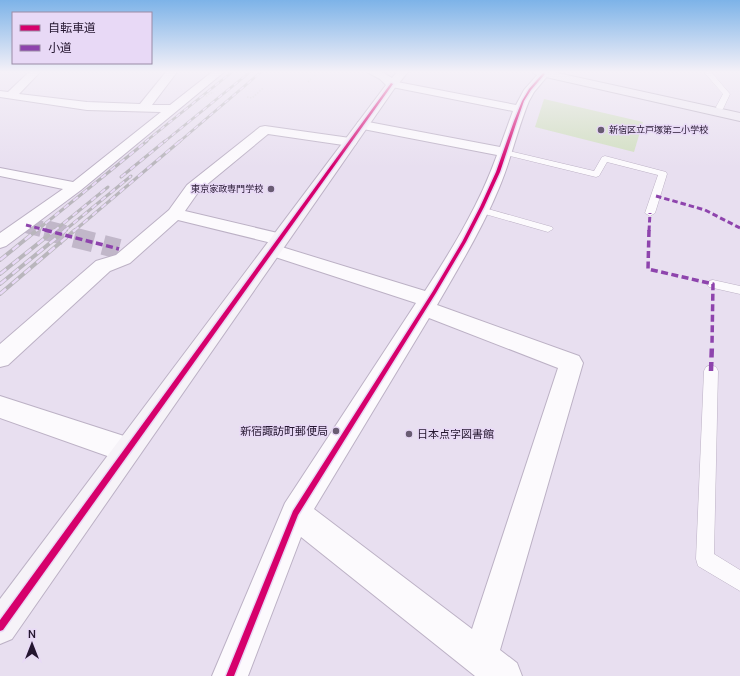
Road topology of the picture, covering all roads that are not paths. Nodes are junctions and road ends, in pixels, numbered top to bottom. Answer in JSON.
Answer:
{"nodes":[{"id":1,"x":64,"y":104,"type":"edge"},
{"id":2,"x":147,"y":104,"type":"edge"},
{"id":3,"x":181,"y":104,"type":"edge"},
{"id":4,"x":379,"y":104,"type":"edge"},
{"id":5,"x":499,"y":104,"type":"edge"},
{"id":6,"x":523,"y":104,"type":"edge"},
{"id":7,"x":676,"y":104,"type":"edge"},
{"id":8,"x":704,"y":104,"type":"edge"},
{"id":9,"x":722,"y":104,"type":"edge"},
{"id":10,"x":720,"y":107,"type":"junction"},
{"id":11,"x":143,"y":108,"type":"junction"},
{"id":12,"x":174,"y":109,"type":"junction"},
{"id":13,"x":520,"y":109,"type":"junction"},
{"id":14,"x":740,"y":112,"type":"edge"},
{"id":15,"x":740,"y":118,"type":"edge"},
{"id":16,"x":356,"y":134,"type":"junction"},
{"id":17,"x":505,"y":152,"type":"junction"},
{"id":18,"x":0,"y":172,"type":"edge"},
{"id":19,"x":76,"y":187,"type":"junction"},
{"id":20,"x":481,"y":210,"type":"junction"},
{"id":21,"x":650,"y":213,"type":"dead end"},
{"id":22,"x":175,"y":214,"type":"junction"},
{"id":23,"x":548,"y":229,"type":"dead end"},
{"id":24,"x":19,"y":230,"type":"junction"},
{"id":25,"x":0,"y":237,"type":"edge"},
{"id":26,"x":0,"y":242,"type":"edge"},
{"id":27,"x":276,"y":244,"type":"junction"},
{"id":28,"x":712,"y":284,"type":"dead end"},
{"id":29,"x":740,"y":290,"type":"edge"},
{"id":30,"x":427,"y":304,"type":"junction"},
{"id":31,"x":0,"y":358,"type":"edge"},
{"id":32,"x":711,"y":371,"type":"dead end"},
{"id":33,"x":0,"y":407,"type":"edge"},
{"id":34,"x":126,"y":450,"type":"junction"},
{"id":35,"x":295,"y":513,"type":"junction"},
{"id":36,"x":740,"y":581,"type":"edge"},
{"id":37,"x":0,"y":627,"type":"edge"},
{"id":38,"x":492,"y":666,"type":"edge"},
{"id":39,"x":230,"y":676,"type":"edge"}],
"edges":[{"from":1,"to":11,"type":"street"},
{"from":2,"to":11,"type":"street"},
{"from":3,"to":12,"type":"street"},
{"from":4,"to":16,"type":"street"},
{"from":5,"to":13,"type":"street"},
{"from":6,"to":13,"type":"street"},
{"from":7,"to":15,"type":"main road"},
{"from":8,"to":10,"type":"main road"},
{"from":9,"to":10,"type":"lane"},
{"from":10,"to":14,"type":"main road"},
{"from":11,"to":12,"type":"street"},
{"from":12,"to":19,"type":"street"},
{"from":13,"to":17,"type":"street"},
{"from":16,"to":17,"type":"street"},
{"from":16,"to":22,"type":"street"},
{"from":16,"to":27,"type":"street"},
{"from":17,"to":20,"type":"street"},
{"from":17,"to":21,"type":"lane"},
{"from":18,"to":19,"type":"street"},
{"from":19,"to":24,"type":"street"},
{"from":20,"to":23,"type":"lane"},
{"from":20,"to":30,"type":"street"},
{"from":22,"to":27,"type":"street"},
{"from":22,"to":31,"type":"street"},
{"from":24,"to":25,"type":"street"},
{"from":24,"to":26,"type":"street"},
{"from":27,"to":30,"type":"street"},
{"from":27,"to":34,"type":"street"},
{"from":28,"to":29,"type":"lane"},
{"from":30,"to":35,"type":"street"},
{"from":30,"to":38,"type":"street"},
{"from":32,"to":36,"type":"lane"},
{"from":33,"to":34,"type":"street"},
{"from":34,"to":37,"type":"street"},
{"from":35,"to":38,"type":"street"},
{"from":35,"to":39,"type":"street"}]}
